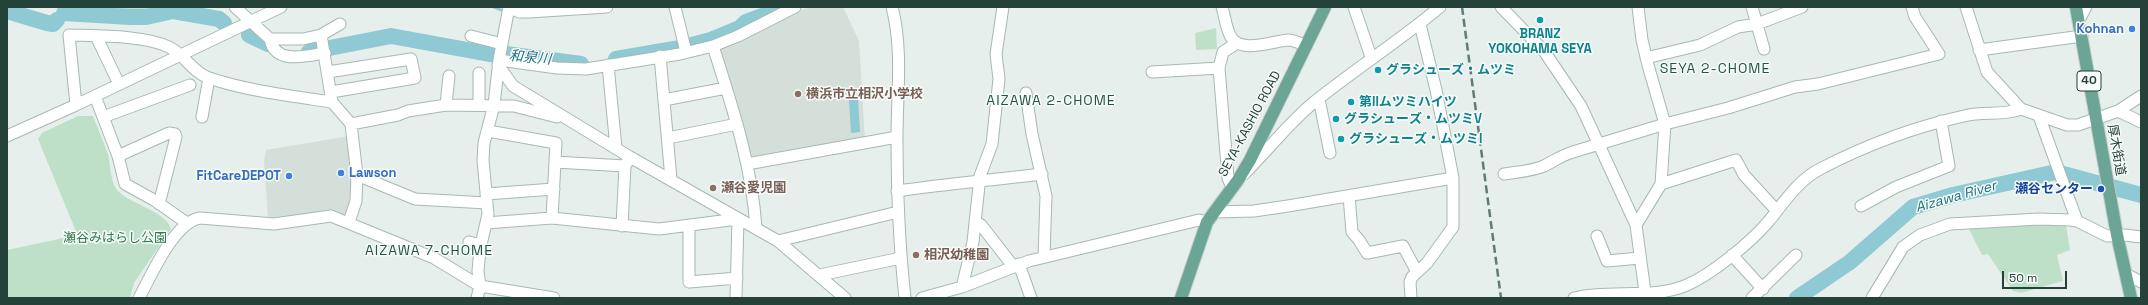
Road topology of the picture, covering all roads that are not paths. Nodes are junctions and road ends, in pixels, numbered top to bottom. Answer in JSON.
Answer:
{"nodes":[{"id":1,"x":235,"y":7,"type":"edge"},
{"id":2,"x":281,"y":7,"type":"edge"},
{"id":3,"x":509,"y":7,"type":"edge"},
{"id":4,"x":607,"y":7,"type":"edge"},
{"id":5,"x":675,"y":7,"type":"edge"},
{"id":6,"x":795,"y":7,"type":"edge"},
{"id":7,"x":892,"y":7,"type":"edge"},
{"id":8,"x":1003,"y":7,"type":"edge"},
{"id":9,"x":1222,"y":7,"type":"edge"},
{"id":10,"x":1325,"y":7,"type":"edge"},
{"id":11,"x":1354,"y":7,"type":"edge"},
{"id":12,"x":1440,"y":7,"type":"edge"},
{"id":13,"x":1501,"y":7,"type":"edge"},
{"id":14,"x":1638,"y":7,"type":"edge"},
{"id":15,"x":1752,"y":7,"type":"edge"},
{"id":16,"x":1802,"y":7,"type":"edge"},
{"id":17,"x":1912,"y":7,"type":"edge"},
{"id":18,"x":1966,"y":7,"type":"edge"},
{"id":19,"x":2076,"y":7,"type":"edge"},
{"id":20,"x":2086,"y":7,"type":"edge"},
{"id":21,"x":577,"y":8,"type":"edge"},
{"id":22,"x":529,"y":10,"type":"edge"},
{"id":23,"x":2079,"y":20,"type":"junction"},
{"id":24,"x":251,"y":21,"type":"junction"},
{"id":25,"x":340,"y":24,"type":"dead end"},
{"id":26,"x":1420,"y":24,"type":"junction"},
{"id":27,"x":1757,"y":24,"type":"junction"},
{"id":28,"x":321,"y":35,"type":"junction"},
{"id":29,"x":96,"y":36,"type":"junction"},
{"id":30,"x":471,"y":36,"type":"dead end"},
{"id":31,"x":2082,"y":36,"type":"junction"},
{"id":32,"x":270,"y":39,"type":"junction"},
{"id":33,"x":1237,"y":43,"type":"junction"},
{"id":34,"x":714,"y":46,"type":"junction"},
{"id":35,"x":1306,"y":46,"type":"junction"},
{"id":36,"x":685,"y":48,"type":"junction"},
{"id":37,"x":1764,"y":49,"type":"dead end"},
{"id":38,"x":1979,"y":50,"type":"junction"},
{"id":39,"x":325,"y":51,"type":"junction"},
{"id":40,"x":182,"y":55,"type":"junction"},
{"id":41,"x":500,"y":55,"type":"junction"},
{"id":42,"x":660,"y":56,"type":"junction"},
{"id":43,"x":1371,"y":57,"type":"junction"},
{"id":44,"x":1646,"y":58,"type":"junction"},
{"id":45,"x":608,"y":65,"type":"junction"},
{"id":46,"x":1219,"y":68,"type":"junction"},
{"id":47,"x":328,"y":72,"type":"junction"},
{"id":48,"x":1152,"y":72,"type":"dead end"},
{"id":49,"x":478,"y":73,"type":"dead end"},
{"id":50,"x":449,"y":76,"type":"dead end"},
{"id":51,"x":209,"y":78,"type":"junction"},
{"id":52,"x":119,"y":84,"type":"junction"},
{"id":53,"x":190,"y":86,"type":"dead end"},
{"id":54,"x":726,"y":88,"type":"junction"},
{"id":55,"x":1026,"y":93,"type":"dead end"},
{"id":56,"x":94,"y":96,"type":"junction"},
{"id":57,"x":2141,"y":96,"type":"edge"},
{"id":58,"x":331,"y":97,"type":"junction"},
{"id":59,"x":1319,"y":99,"type":"junction"},
{"id":60,"x":664,"y":100,"type":"junction"},
{"id":61,"x":446,"y":105,"type":"junction"},
{"id":62,"x":479,"y":105,"type":"junction"},
{"id":63,"x":494,"y":105,"type":"junction"},
{"id":64,"x":76,"y":106,"type":"junction"},
{"id":65,"x":2021,"y":109,"type":"junction"},
{"id":66,"x":2118,"y":111,"type":"junction"},
{"id":67,"x":2038,"y":116,"type":"junction"},
{"id":68,"x":103,"y":117,"type":"junction"},
{"id":69,"x":202,"y":118,"type":"dead end"},
{"id":70,"x":2096,"y":119,"type":"junction"},
{"id":71,"x":569,"y":120,"type":"junction"},
{"id":72,"x":1941,"y":121,"type":"junction"},
{"id":73,"x":2141,"y":122,"type":"edge"},
{"id":74,"x":351,"y":124,"type":"junction"},
{"id":75,"x":737,"y":124,"type":"junction"},
{"id":76,"x":1665,"y":124,"type":"junction"},
{"id":77,"x":488,"y":130,"type":"junction"},
{"id":78,"x":7,"y":136,"type":"edge"},
{"id":79,"x":897,"y":137,"type":"junction"},
{"id":80,"x":668,"y":138,"type":"junction"},
{"id":81,"x":1600,"y":143,"type":"junction"},
{"id":82,"x":616,"y":148,"type":"junction"},
{"id":83,"x":1330,"y":153,"type":"dead end"},
{"id":84,"x":118,"y":156,"type":"junction"},
{"id":85,"x":555,"y":162,"type":"junction"},
{"id":86,"x":627,"y":162,"type":"junction"},
{"id":87,"x":747,"y":164,"type":"junction"},
{"id":88,"x":1042,"y":174,"type":"junction"},
{"id":89,"x":1504,"y":174,"type":"dead end"},
{"id":90,"x":357,"y":175,"type":"junction"},
{"id":91,"x":1454,"y":178,"type":"junction"},
{"id":92,"x":671,"y":179,"type":"junction"},
{"id":93,"x":980,"y":180,"type":"junction"},
{"id":94,"x":1235,"y":184,"type":"junction"},
{"id":95,"x":1661,"y":184,"type":"junction"},
{"id":96,"x":554,"y":189,"type":"junction"},
{"id":97,"x":897,"y":191,"type":"junction"},
{"id":98,"x":1349,"y":196,"type":"junction"},
{"id":99,"x":486,"y":199,"type":"junction"},
{"id":100,"x":159,"y":204,"type":"junction"},
{"id":101,"x":1861,"y":206,"type":"dead end"},
{"id":102,"x":1777,"y":211,"type":"junction"},
{"id":103,"x":898,"y":212,"type":"junction"},
{"id":104,"x":1211,"y":217,"type":"junction"},
{"id":105,"x":552,"y":218,"type":"junction"},
{"id":106,"x":738,"y":219,"type":"junction"},
{"id":107,"x":975,"y":221,"type":"junction"},
{"id":108,"x":2077,"y":221,"type":"junction"},
{"id":109,"x":349,"y":222,"type":"junction"},
{"id":110,"x":187,"y":223,"type":"junction"},
{"id":111,"x":486,"y":223,"type":"junction"},
{"id":112,"x":689,"y":225,"type":"junction"},
{"id":113,"x":1636,"y":225,"type":"junction"},
{"id":114,"x":622,"y":226,"type":"junction"},
{"id":115,"x":756,"y":228,"type":"junction"},
{"id":116,"x":2117,"y":235,"type":"junction"},
{"id":117,"x":1597,"y":236,"type":"dead end"},
{"id":118,"x":2141,"y":238,"type":"edge"},
{"id":119,"x":778,"y":241,"type":"junction"},
{"id":120,"x":469,"y":242,"type":"dead end"},
{"id":121,"x":481,"y":245,"type":"junction"},
{"id":122,"x":1732,"y":255,"type":"junction"},
{"id":123,"x":1796,"y":255,"type":"dead end"},
{"id":124,"x":1044,"y":257,"type":"junction"},
{"id":125,"x":900,"y":258,"type":"junction"},
{"id":126,"x":1640,"y":258,"type":"junction"},
{"id":127,"x":1016,"y":265,"type":"junction"},
{"id":128,"x":1417,"y":272,"type":"junction"},
{"id":129,"x":2126,"y":274,"type":"junction"},
{"id":130,"x":820,"y":275,"type":"junction"},
{"id":131,"x":737,"y":278,"type":"junction"},
{"id":132,"x":2141,"y":282,"type":"edge"},
{"id":133,"x":480,"y":286,"type":"junction"},
{"id":134,"x":962,"y":287,"type":"junction"},
{"id":135,"x":1763,"y":289,"type":"junction"},
{"id":136,"x":1649,"y":294,"type":"edge"},
{"id":137,"x":934,"y":297,"type":"edge"},
{"id":138,"x":1874,"y":297,"type":"edge"},
{"id":139,"x":139,"y":298,"type":"edge"},
{"id":140,"x":477,"y":298,"type":"edge"},
{"id":141,"x":554,"y":298,"type":"edge"},
{"id":142,"x":736,"y":298,"type":"edge"},
{"id":143,"x":845,"y":298,"type":"edge"},
{"id":144,"x":905,"y":298,"type":"edge"},
{"id":145,"x":922,"y":298,"type":"edge"},
{"id":146,"x":1031,"y":298,"type":"edge"},
{"id":147,"x":1181,"y":298,"type":"edge"},
{"id":148,"x":1411,"y":298,"type":"edge"},
{"id":149,"x":1574,"y":298,"type":"edge"},
{"id":150,"x":1752,"y":298,"type":"edge"},
{"id":151,"x":2131,"y":298,"type":"edge"}],
"edges":[{"from":1,"to":24,"type":"street"},
{"from":2,"to":24,"type":"street"},
{"from":3,"to":22,"type":"street"},
{"from":3,"to":41,"type":"street"},
{"from":4,"to":21,"type":"street"},
{"from":5,"to":36,"type":"street"},
{"from":6,"to":34,"type":"street"},
{"from":7,"to":79,"type":"street"},
{"from":8,"to":93,"type":"street"},
{"from":9,"to":33,"type":"street"},
{"from":10,"to":35,"type":"main road","name":"SEYA-KASHIO ROAD"},
{"from":11,"to":43,"type":"street"},
{"from":12,"to":26,"type":"street"},
{"from":13,"to":81,"type":"street"},
{"from":14,"to":44,"type":"street"},
{"from":15,"to":27,"type":"street"},
{"from":16,"to":27,"type":"street"},
{"from":17,"to":76,"type":"street"},
{"from":18,"to":38,"type":"street"},
{"from":19,"to":23,"type":"main road","name":"厚木街道","number":"40"},
{"from":20,"to":23,"type":"street"},
{"from":21,"to":22,"type":"street"},
{"from":23,"to":31,"type":"main road","name":"厚木街道","number":"40"},
{"from":24,"to":32,"type":"street"},
{"from":24,"to":40,"type":"street"},
{"from":25,"to":28,"type":"street"},
{"from":26,"to":43,"type":"street"},
{"from":26,"to":91,"type":"street"},
{"from":27,"to":37,"type":"street"},
{"from":27,"to":44,"type":"street"},
{"from":28,"to":32,"type":"street"},
{"from":28,"to":39,"type":"street"},
{"from":29,"to":40,"type":"street"},
{"from":29,"to":52,"type":"street"},
{"from":29,"to":64,"type":"street"},
{"from":30,"to":41,"type":"street"},
{"from":31,"to":38,"type":"street"},
{"from":31,"to":70,"type":"main road","name":"厚木街道","number":"40"},
{"from":32,"to":39,"type":"street"},
{"from":33,"to":35,"type":"street"},
{"from":33,"to":46,"type":"street"},
{"from":34,"to":36,"type":"street"},
{"from":34,"to":54,"type":"street"},
{"from":35,"to":94,"type":"main road","name":"SEYA-KASHIO ROAD"},
{"from":36,"to":42,"type":"street"},
{"from":38,"to":65,"type":"street"},
{"from":39,"to":47,"type":"street"},
{"from":40,"to":51,"type":"street"},
{"from":40,"to":52,"type":"street"},
{"from":41,"to":45,"type":"street"},
{"from":41,"to":63,"type":"street"},
{"from":41,"to":71,"type":"street"},
{"from":42,"to":45,"type":"street"},
{"from":42,"to":60,"type":"street"},
{"from":43,"to":59,"type":"street"},
{"from":44,"to":76,"type":"street"},
{"from":45,"to":82,"type":"street"},
{"from":46,"to":48,"type":"street"},
{"from":46,"to":94,"type":"street"},
{"from":47,"to":58,"type":"street"},
{"from":47,"to":58,"type":"street"},
{"from":49,"to":62,"type":"street"},
{"from":50,"to":61,"type":"street"},
{"from":51,"to":58,"type":"street"},
{"from":51,"to":69,"type":"street"},
{"from":52,"to":56,"type":"street"},
{"from":53,"to":68,"type":"street"},
{"from":54,"to":60,"type":"street"},
{"from":54,"to":75,"type":"street"},
{"from":55,"to":88,"type":"street"},
{"from":56,"to":64,"type":"street"},
{"from":56,"to":68,"type":"street"},
{"from":57,"to":66,"type":"street"},
{"from":58,"to":74,"type":"street"},
{"from":59,"to":83,"type":"street"},
{"from":59,"to":94,"type":"street"},
{"from":60,"to":80,"type":"street"},
{"from":61,"to":62,"type":"street"},
{"from":61,"to":74,"type":"street"},
{"from":62,"to":63,"type":"street"},
{"from":63,"to":71,"type":"street"},
{"from":63,"to":77,"type":"street"},
{"from":64,"to":78,"type":"street"},
{"from":65,"to":67,"type":"street"},
{"from":65,"to":72,"type":"street"},
{"from":66,"to":70,"type":"street"},
{"from":66,"to":73,"type":"street"},
{"from":67,"to":70,"type":"street"},
{"from":67,"to":108,"type":"street"},
{"from":68,"to":84,"type":"street"},
{"from":70,"to":116,"type":"main road","name":"厚木街道","number":"40"},
{"from":71,"to":82,"type":"street"},
{"from":72,"to":101,"type":"street"},
{"from":72,"to":102,"type":"street"},
{"from":74,"to":90,"type":"street"},
{"from":75,"to":80,"type":"street"},
{"from":75,"to":87,"type":"street"},
{"from":76,"to":81,"type":"street"},
{"from":76,"to":95,"type":"street"},
{"from":77,"to":85,"type":"street"},
{"from":77,"to":99,"type":"street"},
{"from":79,"to":87,"type":"street"},
{"from":79,"to":97,"type":"street"},
{"from":80,"to":92,"type":"street"},
{"from":81,"to":89,"type":"street"},
{"from":81,"to":113,"type":"street"},
{"from":82,"to":86,"type":"street"},
{"from":84,"to":100,"type":"street"},
{"from":84,"to":100,"type":"street"},
{"from":85,"to":86,"type":"street"},
{"from":85,"to":96,"type":"street"},
{"from":86,"to":92,"type":"street"},
{"from":86,"to":114,"type":"street"},
{"from":87,"to":115,"type":"street"},
{"from":88,"to":93,"type":"street"},
{"from":88,"to":124,"type":"street"},
{"from":90,"to":99,"type":"street"},
{"from":90,"to":109,"type":"street"},
{"from":91,"to":98,"type":"street"},
{"from":91,"to":128,"type":"street"},
{"from":92,"to":106,"type":"street"},
{"from":93,"to":97,"type":"street"},
{"from":93,"to":107,"type":"street"},
{"from":94,"to":104,"type":"main road","name":"SEYA-KASHIO ROAD"},
{"from":95,"to":102,"type":"street"},
{"from":95,"to":113,"type":"street"},
{"from":96,"to":99,"type":"street"},
{"from":96,"to":105,"type":"street"},
{"from":97,"to":103,"type":"street"},
{"from":98,"to":104,"type":"street"},
{"from":98,"to":128,"type":"street"},
{"from":99,"to":111,"type":"street"},
{"from":100,"to":110,"type":"street"},
{"from":102,"to":122,"type":"street"},
{"from":103,"to":119,"type":"street"},
{"from":103,"to":125,"type":"street"},
{"from":104,"to":124,"type":"street"},
{"from":104,"to":147,"type":"main road","name":"SEYA-KASHIO ROAD"},
{"from":105,"to":111,"type":"street"},
{"from":105,"to":114,"type":"street"},
{"from":106,"to":112,"type":"street"},
{"from":106,"to":115,"type":"street"},
{"from":106,"to":131,"type":"street"},
{"from":107,"to":127,"type":"street"},
{"from":107,"to":134,"type":"street"},
{"from":108,"to":116,"type":"street"},
{"from":108,"to":138,"type":"street"},
{"from":109,"to":110,"type":"street"},
{"from":109,"to":133,"type":"street"},
{"from":110,"to":139,"type":"street"},
{"from":111,"to":121,"type":"street"},
{"from":112,"to":114,"type":"street"},
{"from":112,"to":131,"type":"street"},
{"from":113,"to":126,"type":"street"},
{"from":115,"to":119,"type":"street"},
{"from":116,"to":118,"type":"street"},
{"from":116,"to":129,"type":"main road","name":"厚木街道","number":"40"},
{"from":117,"to":126,"type":"street"},
{"from":119,"to":130,"type":"street"},
{"from":120,"to":121,"type":"street"},
{"from":121,"to":133,"type":"street"},
{"from":122,"to":135,"type":"street"},
{"from":122,"to":136,"type":"street"},
{"from":123,"to":135,"type":"street"},
{"from":124,"to":127,"type":"street"},
{"from":125,"to":130,"type":"street"},
{"from":125,"to":144,"type":"street"},
{"from":126,"to":136,"type":"street"},
{"from":127,"to":134,"type":"street"},
{"from":127,"to":146,"type":"street"},
{"from":128,"to":148,"type":"street"},
{"from":129,"to":132,"type":"street"},
{"from":129,"to":151,"type":"main road","name":"厚木街道","number":"40"},
{"from":130,"to":143,"type":"street"},
{"from":131,"to":142,"type":"street"},
{"from":133,"to":140,"type":"street"},
{"from":133,"to":141,"type":"street"},
{"from":134,"to":137,"type":"street"},
{"from":135,"to":150,"type":"street"},
{"from":136,"to":149,"type":"street"},
{"from":137,"to":145,"type":"street"}]}
